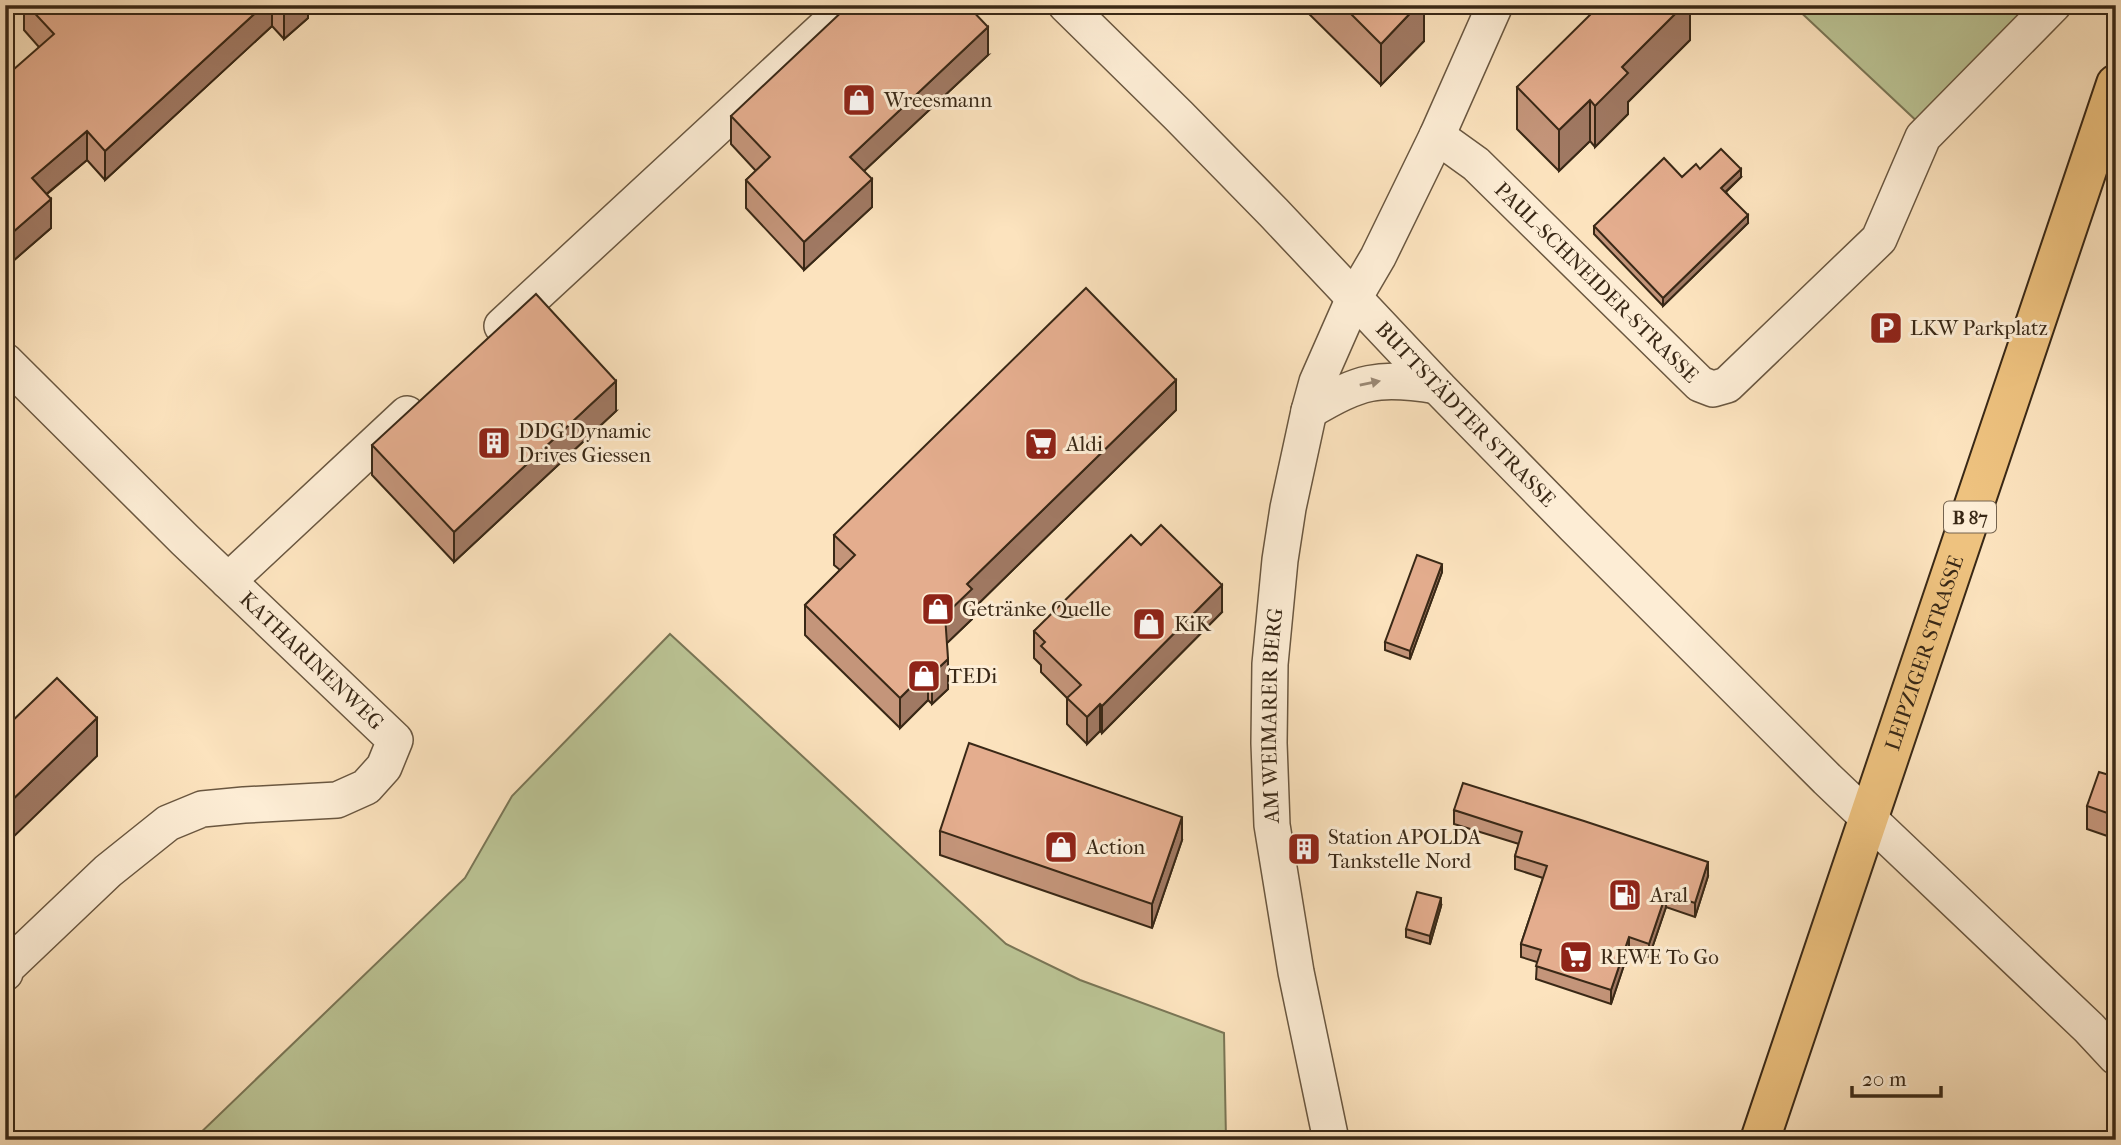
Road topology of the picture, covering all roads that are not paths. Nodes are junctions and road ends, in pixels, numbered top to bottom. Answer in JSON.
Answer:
{"nodes":[{"id":1,"x":849,"y":5,"type":"edge"},
{"id":2,"x":1066,"y":5,"type":"edge"},
{"id":3,"x":1495,"y":5,"type":"edge"},
{"id":4,"x":2053,"y":5,"type":"edge"},
{"id":5,"x":2116,"y":84,"type":"edge"},
{"id":6,"x":1437,"y":136,"type":"junction"},
{"id":7,"x":1354,"y":298,"type":"junction"},
{"id":8,"x":479,"y":348,"type":"edge"},
{"id":9,"x":5,"y":361,"type":"edge"},
{"id":10,"x":1437,"y":386,"type":"junction"},
{"id":11,"x":429,"y":394,"type":"edge"},
{"id":12,"x":1308,"y":411,"type":"junction"},
{"id":13,"x":228,"y":581,"type":"junction"},
{"id":14,"x":1869,"y":819,"type":"junction"},
{"id":15,"x":5,"y":973,"type":"edge"},
{"id":16,"x":2116,"y":1057,"type":"edge"},
{"id":17,"x":1331,"y":1140,"type":"edge"},
{"id":18,"x":1760,"y":1140,"type":"edge"}],
"edges":[{"from":1,"to":8,"type":"street"},
{"from":2,"to":7,"type":"street","name":"BUTTSTÄDTER STRASSE"},
{"from":3,"to":6,"type":"street"},
{"from":4,"to":6,"type":"street","name":"PAUL-SCHNEIDER-STRASSE"},
{"from":5,"to":14,"type":"main road","name":"LEIPZIGER STRASSE","number":"B 87"},
{"from":6,"to":7,"type":"street"},
{"from":7,"to":10,"type":"street","name":"BUTTSTÄDTER STRASSE"},
{"from":7,"to":12,"type":"street","name":"AM WEIMARER BERG"},
{"from":9,"to":13,"type":"street","name":"KATHARINENWEG"},
{"from":12,"to":10,"type":"street","one_way":true},
{"from":10,"to":14,"type":"street","name":"BUTTSTÄDTER STRASSE"},
{"from":11,"to":13,"type":"street"},
{"from":12,"to":17,"type":"street","name":"AM WEIMARER BERG"},
{"from":13,"to":15,"type":"street","name":"KATHARINENWEG"},
{"from":14,"to":16,"type":"street","name":"BUTTSTÄDTER STRASSE"},
{"from":14,"to":18,"type":"main road","name":"LEIPZIGER STRASSE","number":"B 87"}]}
